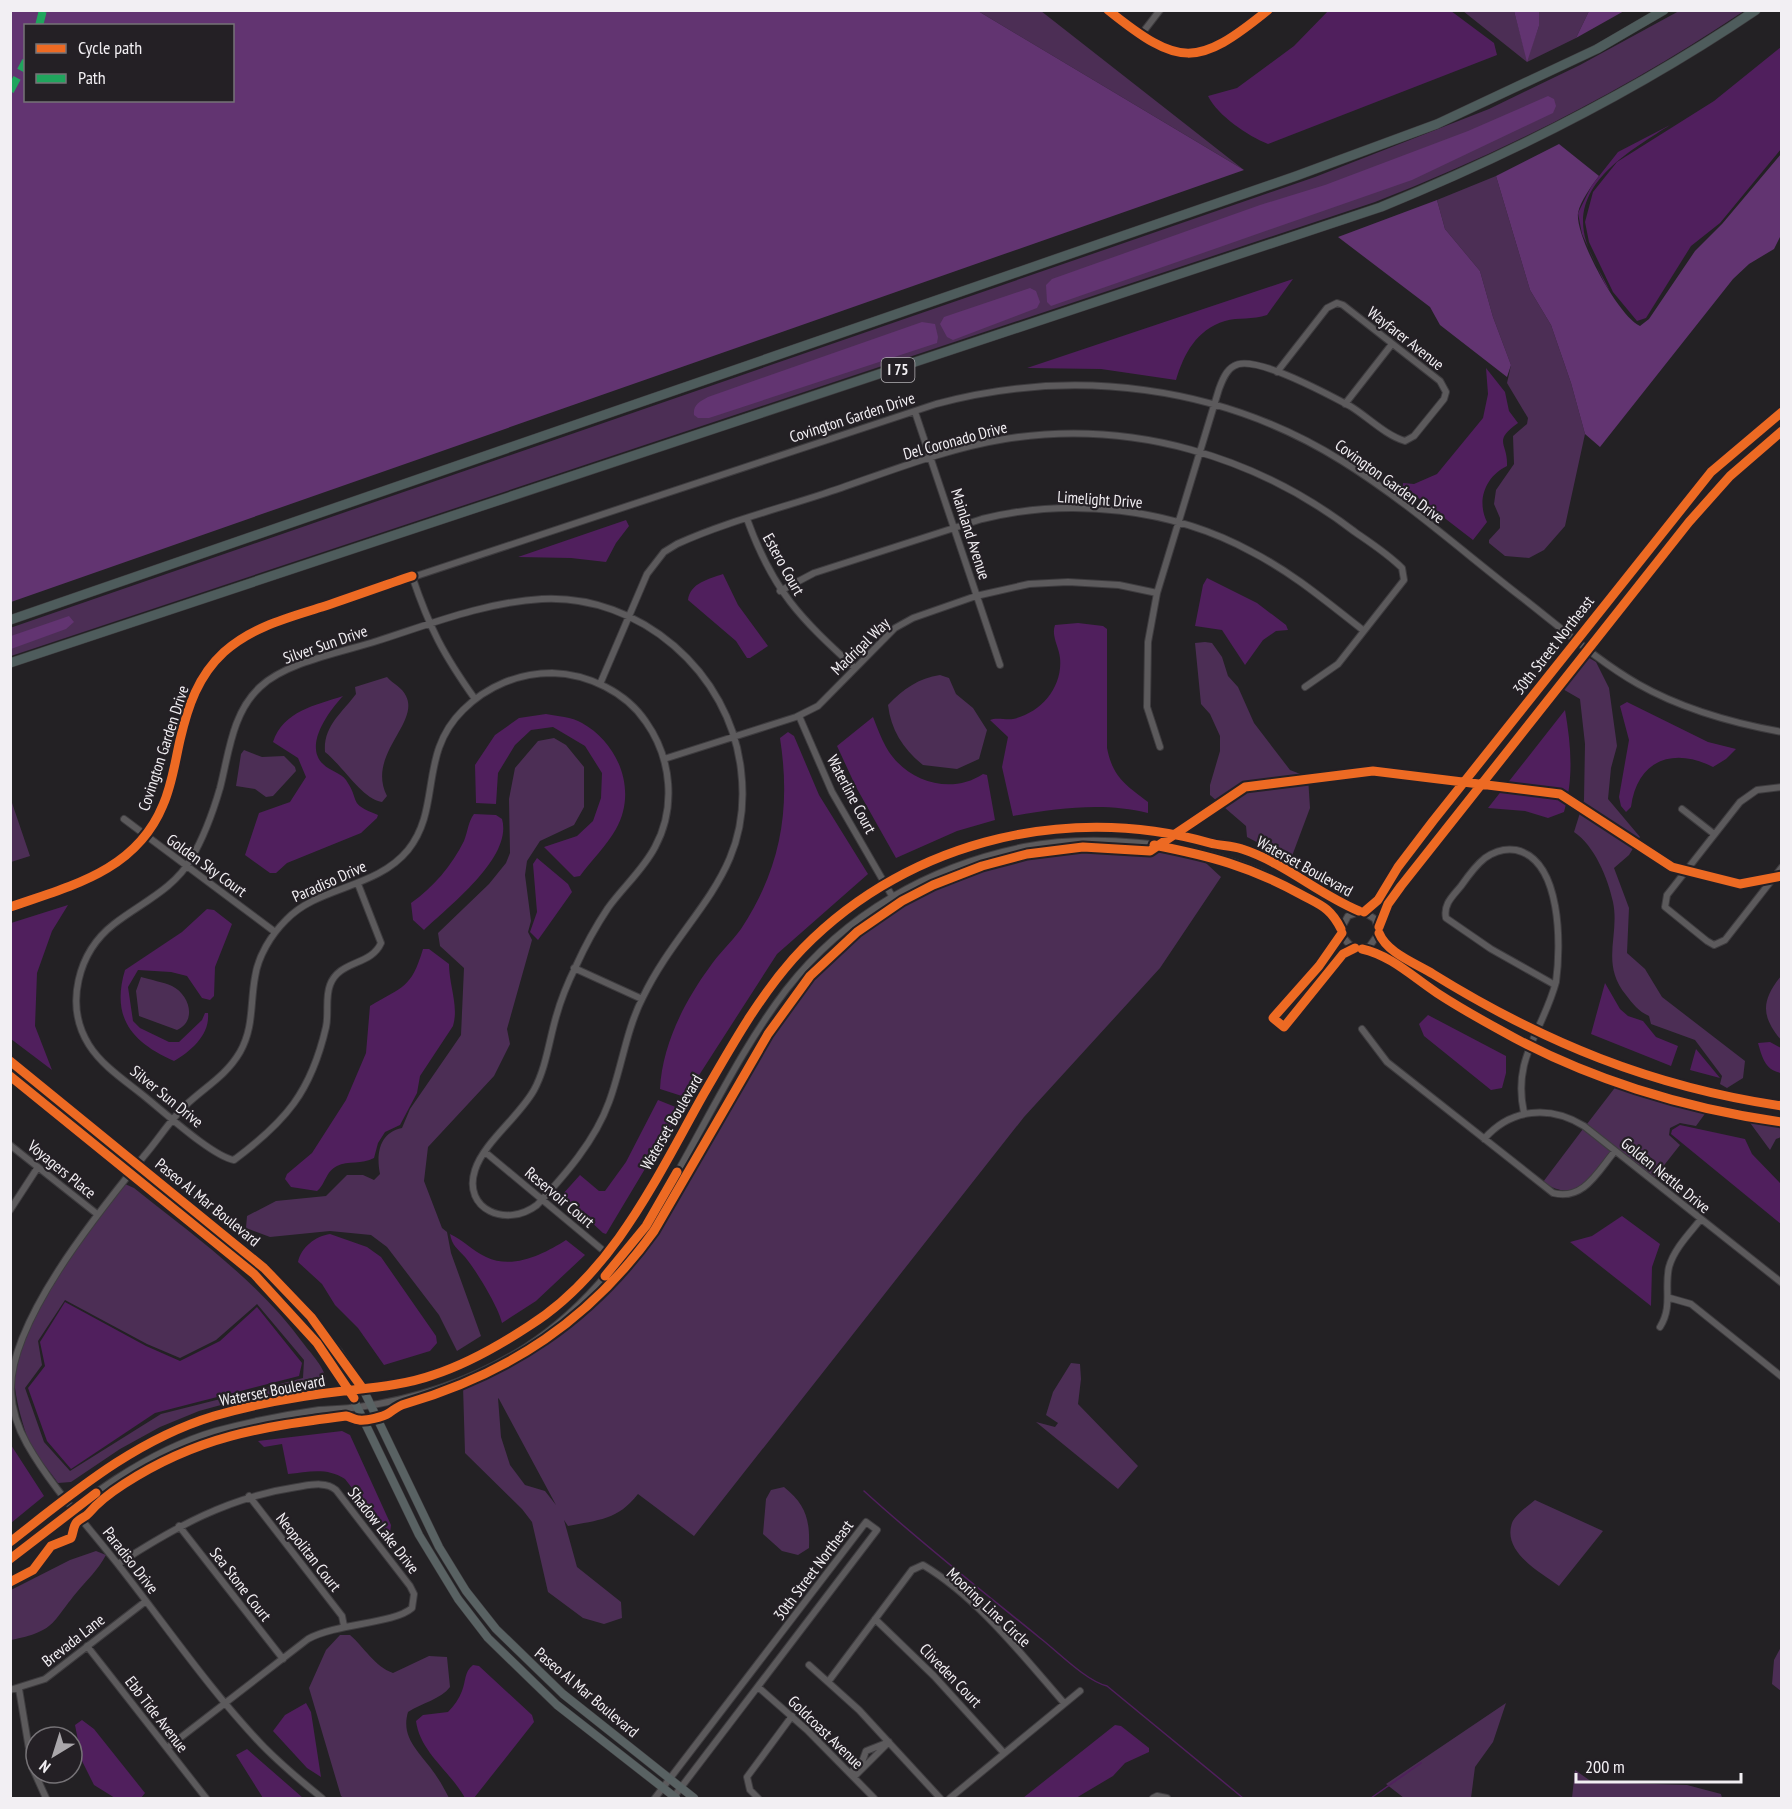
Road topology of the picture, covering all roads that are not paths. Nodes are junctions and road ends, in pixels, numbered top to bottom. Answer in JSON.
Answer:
{"nodes":[{"id":1,"x":1108,"y":10,"type":"edge"},
{"id":2,"x":1160,"y":10,"type":"edge"},
{"id":3,"x":1268,"y":10,"type":"edge"},
{"id":4,"x":1664,"y":10,"type":"edge"},
{"id":5,"x":1756,"y":10,"type":"edge"},
{"id":6,"x":1140,"y":36,"type":"junction"},
{"id":7,"x":1392,"y":344,"type":"junction"},
{"id":8,"x":1277,"y":372,"type":"junction"},
{"id":9,"x":1215,"y":404,"type":"junction"},
{"id":10,"x":1345,"y":404,"type":"junction"},
{"id":11,"x":915,"y":412,"type":"junction"},
{"id":12,"x":1782,"y":412,"type":"edge"},
{"id":13,"x":1782,"y":431,"type":"edge"},
{"id":14,"x":1201,"y":452,"type":"junction"},
{"id":15,"x":932,"y":457,"type":"junction"},
{"id":16,"x":747,"y":519,"type":"junction"},
{"id":17,"x":1178,"y":523,"type":"junction"},
{"id":18,"x":954,"y":527,"type":"junction"},
{"id":19,"x":412,"y":576,"type":"junction"},
{"id":20,"x":780,"y":591,"type":"junction"},
{"id":21,"x":1157,"y":593,"type":"junction"},
{"id":22,"x":976,"y":596,"type":"junction"},
{"id":23,"x":630,"y":616,"type":"junction"},
{"id":24,"x":10,"y":620,"type":"edge"},
{"id":25,"x":429,"y":625,"type":"junction"},
{"id":26,"x":1364,"y":631,"type":"junction"},
{"id":27,"x":1576,"y":639,"type":"junction"},
{"id":28,"x":1588,"y":649,"type":"junction"},
{"id":29,"x":10,"y":663,"type":"edge"},
{"id":30,"x":1000,"y":665,"type":"dead end"},
{"id":31,"x":855,"y":668,"type":"junction"},
{"id":32,"x":600,"y":684,"type":"junction"},
{"id":33,"x":1305,"y":687,"type":"dead end"},
{"id":34,"x":475,"y":699,"type":"junction"},
{"id":35,"x":799,"y":716,"type":"junction"},
{"id":36,"x":1782,"y":732,"type":"edge"},
{"id":37,"x":734,"y":735,"type":"junction"},
{"id":38,"x":1160,"y":747,"type":"dead end"},
{"id":39,"x":664,"y":759,"type":"junction"},
{"id":40,"x":1782,"y":787,"type":"edge"},
{"id":41,"x":1682,"y":809,"type":"dead end"},
{"id":42,"x":124,"y":819,"type":"dead end"},
{"id":43,"x":1714,"y":834,"type":"junction"},
{"id":44,"x":146,"y":837,"type":"junction"},
{"id":45,"x":186,"y":866,"type":"junction"},
{"id":46,"x":1782,"y":867,"type":"edge"},
{"id":47,"x":358,"y":884,"type":"junction"},
{"id":48,"x":885,"y":884,"type":"junction"},
{"id":49,"x":892,"y":896,"type":"junction"},
{"id":50,"x":10,"y":907,"type":"edge"},
{"id":51,"x":1362,"y":912,"type":"junction"},
{"id":52,"x":1379,"y":930,"type":"junction"},
{"id":53,"x":1342,"y":931,"type":"junction"},
{"id":54,"x":275,"y":932,"type":"junction"},
{"id":55,"x":1358,"y":949,"type":"junction"},
{"id":56,"x":574,"y":968,"type":"junction"},
{"id":57,"x":1555,"y":985,"type":"junction"},
{"id":58,"x":642,"y":999,"type":"junction"},
{"id":59,"x":1362,"y":1029,"type":"dead end"},
{"id":60,"x":1537,"y":1032,"type":"junction"},
{"id":61,"x":1530,"y":1046,"type":"junction"},
{"id":62,"x":10,"y":1061,"type":"edge"},
{"id":63,"x":10,"y":1076,"type":"edge"},
{"id":64,"x":1782,"y":1106,"type":"edge"},
{"id":65,"x":1524,"y":1113,"type":"junction"},
{"id":66,"x":174,"y":1119,"type":"junction"},
{"id":67,"x":1782,"y":1122,"type":"edge"},
{"id":68,"x":1484,"y":1139,"type":"junction"},
{"id":69,"x":10,"y":1145,"type":"edge"},
{"id":70,"x":1615,"y":1151,"type":"junction"},
{"id":71,"x":485,"y":1152,"type":"junction"},
{"id":72,"x":138,"y":1164,"type":"junction"},
{"id":73,"x":38,"y":1167,"type":"junction"},
{"id":74,"x":130,"y":1173,"type":"junction"},
{"id":75,"x":542,"y":1200,"type":"junction"},
{"id":76,"x":10,"y":1210,"type":"edge"},
{"id":77,"x":97,"y":1214,"type":"junction"},
{"id":78,"x":1701,"y":1219,"type":"junction"},
{"id":79,"x":607,"y":1254,"type":"junction"},
{"id":80,"x":617,"y":1262,"type":"junction"},
{"id":81,"x":1782,"y":1283,"type":"edge"},
{"id":82,"x":1670,"y":1298,"type":"junction"},
{"id":83,"x":1660,"y":1327,"type":"dead end"},
{"id":84,"x":12,"y":1356,"type":"edge"},
{"id":85,"x":1782,"y":1377,"type":"edge"},
{"id":86,"x":363,"y":1389,"type":"junction"},
{"id":87,"x":349,"y":1390,"type":"junction"},
{"id":88,"x":372,"y":1405,"type":"junction"},
{"id":89,"x":359,"y":1407,"type":"junction"},
{"id":90,"x":14,"y":1422,"type":"edge"},
{"id":91,"x":249,"y":1496,"type":"junction"},
{"id":92,"x":65,"y":1498,"type":"junction"},
{"id":93,"x":75,"y":1510,"type":"junction"},
{"id":94,"x":179,"y":1526,"type":"junction"},
{"id":95,"x":10,"y":1542,"type":"edge"},
{"id":96,"x":10,"y":1559,"type":"edge"},
{"id":97,"x":118,"y":1564,"type":"junction"},
{"id":98,"x":146,"y":1600,"type":"junction"},
{"id":99,"x":875,"y":1619,"type":"junction"},
{"id":100,"x":344,"y":1626,"type":"junction"},
{"id":101,"x":87,"y":1646,"type":"junction"},
{"id":102,"x":282,"y":1659,"type":"junction"},
{"id":103,"x":809,"y":1665,"type":"dead end"},
{"id":104,"x":828,"y":1682,"type":"junction"},
{"id":105,"x":758,"y":1687,"type":"junction"},
{"id":106,"x":19,"y":1689,"type":"junction"},
{"id":107,"x":10,"y":1690,"type":"edge"},
{"id":108,"x":1080,"y":1691,"type":"dead end"},
{"id":109,"x":226,"y":1702,"type":"junction"},
{"id":110,"x":1064,"y":1703,"type":"junction"},
{"id":111,"x":792,"y":1716,"type":"junction"},
{"id":112,"x":889,"y":1742,"type":"junction"},
{"id":113,"x":167,"y":1748,"type":"junction"},
{"id":114,"x":1004,"y":1753,"type":"junction"},
{"id":115,"x":852,"y":1775,"type":"junction"},
{"id":116,"x":671,"y":1779,"type":"junction"},
{"id":117,"x":682,"y":1787,"type":"junction"},
{"id":118,"x":664,"y":1788,"type":"junction"},
{"id":119,"x":46,"y":1798,"type":"edge"},
{"id":120,"x":206,"y":1798,"type":"edge"},
{"id":121,"x":322,"y":1798,"type":"edge"},
{"id":122,"x":655,"y":1798,"type":"edge"},
{"id":123,"x":674,"y":1798,"type":"edge"},
{"id":124,"x":694,"y":1798,"type":"edge"},
{"id":125,"x":758,"y":1798,"type":"edge"},
{"id":126,"x":873,"y":1798,"type":"edge"},
{"id":127,"x":940,"y":1798,"type":"edge"},
{"id":128,"x":950,"y":1798,"type":"edge"},
{"id":129,"x":1153,"y":1798,"type":"edge"},
{"id":130,"x":1167,"y":1798,"type":"edge"}],
"edges":[{"from":1,"to":6,"type":"street"},
{"from":2,"to":6,"type":"street"},
{"from":3,"to":6,"type":"street"},
{"from":4,"to":24,"type":"highway"},
{"from":5,"to":29,"type":"highway","number":"I 75"},
{"from":7,"to":8,"type":"street","name":"Wayfarer Avenue"},
{"from":7,"to":10,"type":"street"},
{"from":7,"to":10,"type":"street","name":"Wayfarer Avenue"},
{"from":8,"to":9,"type":"street","name":"Wayfarer Avenue"},
{"from":8,"to":10,"type":"street","name":"Wayfarer Avenue"},
{"from":9,"to":11,"type":"street","name":"Covington Garden Drive"},
{"from":9,"to":14,"type":"street","name":"Wayfarer Avenue"},
{"from":9,"to":27,"type":"street","name":"Covington Garden Drive"},
{"from":11,"to":15,"type":"street","name":"Mainland Avenue"},
{"from":11,"to":19,"type":"street","name":"Covington Garden Drive"},
{"from":12,"to":27,"type":"street","name":"30th Street Northeast"},
{"from":13,"to":28,"type":"street","name":"30th Street Northeast"},
{"from":14,"to":15,"type":"street","name":"Del Coronado Drive"},
{"from":14,"to":17,"type":"street","name":"Wayfarer Avenue"},
{"from":14,"to":26,"type":"street","name":"Del Coronado Drive"},
{"from":15,"to":16,"type":"street","name":"Del Coronado Drive"},
{"from":15,"to":18,"type":"street","name":"Mainland Avenue"},
{"from":16,"to":20,"type":"street","name":"Estero Court"},
{"from":16,"to":23,"type":"street","name":"Del Coronado Drive"},
{"from":17,"to":18,"type":"street","name":"Limelight Drive"},
{"from":17,"to":21,"type":"street","name":"Wayfarer Avenue"},
{"from":17,"to":26,"type":"street","name":"Limelight Drive"},
{"from":18,"to":20,"type":"street","name":"Limelight Drive"},
{"from":18,"to":22,"type":"street","name":"Mainland Avenue"},
{"from":19,"to":25,"type":"street"},
{"from":19,"to":44,"type":"street","name":"Covington Garden Drive"},
{"from":20,"to":31,"type":"street","name":"Estero Court"},
{"from":21,"to":22,"type":"street","name":"Madrigal Way"},
{"from":21,"to":38,"type":"street","name":"Wayfarer Avenue"},
{"from":22,"to":30,"type":"street","name":"Mainland Avenue"},
{"from":22,"to":31,"type":"street","name":"Madrigal Way"},
{"from":23,"to":25,"type":"street","name":"Silver Sun Drive"},
{"from":23,"to":32,"type":"street","name":"Del Coronado Drive"},
{"from":23,"to":37,"type":"street","name":"Silver Sun Drive"},
{"from":25,"to":34,"type":"street"},
{"from":25,"to":45,"type":"street","name":"Silver Sun Drive"},
{"from":26,"to":33,"type":"street","name":"Del Coronado Drive"},
{"from":27,"to":28,"type":"street","name":"Covington Garden Drive"},
{"from":27,"to":51,"type":"street","name":"30th Street Northeast"},
{"from":28,"to":36,"type":"street","name":"Covington Garden Drive"},
{"from":28,"to":52,"type":"street","name":"30th Street Northeast"},
{"from":31,"to":35,"type":"street","name":"Madrigal Way"},
{"from":32,"to":34,"type":"street","name":"Paradiso Drive"},
{"from":32,"to":39,"type":"street","name":"Paradiso Drive"},
{"from":34,"to":47,"type":"street","name":"Paradiso Drive"},
{"from":35,"to":37,"type":"street","name":"Madrigal Way"},
{"from":35,"to":48,"type":"street","name":"Waterline Court"},
{"from":37,"to":39,"type":"street","name":"Madrigal Way"},
{"from":37,"to":58,"type":"street","name":"Silver Sun Drive"},
{"from":39,"to":56,"type":"street","name":"Paradiso Drive"},
{"from":40,"to":43,"type":"street"},
{"from":41,"to":43,"type":"street"},
{"from":42,"to":44,"type":"street","name":"Golden Sky Court"},
{"from":43,"to":46,"type":"street"},
{"from":44,"to":45,"type":"street","name":"Golden Sky Court"},
{"from":44,"to":50,"type":"street","name":"Covington Garden Drive"},
{"from":45,"to":54,"type":"street","name":"Golden Sky Court"},
{"from":45,"to":66,"type":"street","name":"Silver Sun Drive"},
{"from":47,"to":54,"type":"street","name":"Paradiso Drive"},
{"from":47,"to":66,"type":"street","name":"Silver Sun Drive"},
{"from":48,"to":49,"type":"street","name":"Waterline Court"},
{"from":48,"to":51,"type":"street","name":"Waterset Boulevard"},
{"from":48,"to":79,"type":"street","name":"Waterset Boulevard"},
{"from":49,"to":53,"type":"street","name":"Waterset Boulevard"},
{"from":49,"to":80,"type":"street","name":"Waterset Boulevard"},
{"from":51,"to":52,"type":"street"},
{"from":51,"to":53,"type":"street"},
{"from":52,"to":55,"type":"street"},
{"from":52,"to":60,"type":"street"},
{"from":53,"to":55,"type":"street"},
{"from":53,"to":55,"type":"street"},
{"from":54,"to":66,"type":"street","name":"Paradiso Drive"},
{"from":55,"to":61,"type":"street"},
{"from":56,"to":58,"type":"street"},
{"from":56,"to":71,"type":"street","name":"Paradiso Drive"},
{"from":57,"to":57,"type":"street"},
{"from":57,"to":60,"type":"street"},
{"from":58,"to":75,"type":"street","name":"Silver Sun Drive"},
{"from":59,"to":68,"type":"street"},
{"from":60,"to":61,"type":"street"},
{"from":60,"to":64,"type":"street"},
{"from":61,"to":65,"type":"street"},
{"from":61,"to":67,"type":"street"},
{"from":62,"to":72,"type":"main road","name":"Paseo Al Mar Boulevard"},
{"from":63,"to":74,"type":"main road","name":"Paseo Al Mar Boulevard"},
{"from":65,"to":68,"type":"street"},
{"from":65,"to":70,"type":"street","name":"Golden Nettle Drive"},
{"from":66,"to":72,"type":"street","name":"Paradiso Drive"},
{"from":68,"to":70,"type":"street"},
{"from":69,"to":73,"type":"street","name":"Voyagers Place"},
{"from":70,"to":78,"type":"street","name":"Golden Nettle Drive"},
{"from":71,"to":75,"type":"street","name":"Reservoir Court"},
{"from":71,"to":75,"type":"street","name":"Paradiso Drive"},
{"from":72,"to":74,"type":"street","name":"Paradiso Drive"},
{"from":72,"to":86,"type":"main road","name":"Paseo Al Mar Boulevard"},
{"from":73,"to":76,"type":"street"},
{"from":73,"to":77,"type":"street","name":"Voyagers Place"},
{"from":74,"to":77,"type":"street","name":"Paradiso Drive"},
{"from":74,"to":87,"type":"main road","name":"Paseo Al Mar Boulevard"},
{"from":75,"to":79,"type":"street","name":"Reservoir Court"},
{"from":77,"to":84,"type":"street","name":"Paradiso Drive"},
{"from":78,"to":81,"type":"street","name":"Golden Nettle Drive"},
{"from":78,"to":82,"type":"street"},
{"from":79,"to":80,"type":"street","name":"Reservoir Court"},
{"from":79,"to":86,"type":"street","name":"Waterset Boulevard"},
{"from":80,"to":88,"type":"street","name":"Waterset Boulevard"},
{"from":82,"to":83,"type":"street"},
{"from":82,"to":85,"type":"street"},
{"from":84,"to":90,"type":"street","name":"Paradiso Drive"},
{"from":86,"to":87,"type":"street","name":"Waterset Boulevard"},
{"from":86,"to":88,"type":"main road","name":"Paseo Al Mar Boulevard"},
{"from":87,"to":89,"type":"main road","name":"Paseo Al Mar Boulevard"},
{"from":87,"to":92,"type":"street","name":"Waterset Boulevard"},
{"from":88,"to":89,"type":"street","name":"Waterset Boulevard"},
{"from":88,"to":116,"type":"main road","name":"Paseo Al Mar Boulevard"},
{"from":89,"to":93,"type":"street","name":"Waterset Boulevard"},
{"from":89,"to":118,"type":"main road","name":"Paseo Al Mar Boulevard"},
{"from":90,"to":92,"type":"street","name":"Paradiso Drive"},
{"from":91,"to":94,"type":"street","name":"Shadow Lake Drive"},
{"from":91,"to":100,"type":"street","name":"Neopolitan Court"},
{"from":91,"to":100,"type":"street","name":"Shadow Lake Drive"},
{"from":92,"to":93,"type":"street","name":"Paradiso Drive"},
{"from":92,"to":95,"type":"street","name":"Waterset Boulevard"},
{"from":93,"to":96,"type":"street","name":"Waterset Boulevard"},
{"from":93,"to":97,"type":"street","name":"Paradiso Drive"},
{"from":94,"to":97,"type":"street","name":"Shadow Lake Drive"},
{"from":94,"to":102,"type":"street","name":"Sea Stone Court"},
{"from":97,"to":98,"type":"street","name":"Paradiso Drive"},
{"from":98,"to":101,"type":"street","name":"Brevada Lane"},
{"from":98,"to":109,"type":"street","name":"Paradiso Drive"},
{"from":99,"to":104,"type":"street","name":"Mooring Line Circle"},
{"from":99,"to":110,"type":"street","name":"Mooring Line Circle"},
{"from":99,"to":114,"type":"street","name":"Cliveden Court"},
{"from":100,"to":102,"type":"street","name":"Shadow Lake Drive"},
{"from":101,"to":106,"type":"street","name":"Brevada Lane"},
{"from":101,"to":113,"type":"street","name":"Ebb Tide Avenue"},
{"from":102,"to":109,"type":"street","name":"Shadow Lake Drive"},
{"from":103,"to":104,"type":"street"},
{"from":104,"to":112,"type":"street"},
{"from":105,"to":111,"type":"street","name":"Goldcoast Avenue"},
{"from":105,"to":116,"type":"street","name":"30th Street Northeast"},
{"from":105,"to":117,"type":"street","name":"30th Street Northeast"},
{"from":106,"to":107,"type":"street","name":"Brevada Lane"},
{"from":106,"to":119,"type":"street"},
{"from":108,"to":110,"type":"street"},
{"from":109,"to":113,"type":"street","name":"Shadow Lake Drive"},
{"from":109,"to":121,"type":"street","name":"Paradiso Drive"},
{"from":110,"to":114,"type":"street"},
{"from":111,"to":115,"type":"street","name":"Goldcoast Avenue"},
{"from":111,"to":125,"type":"street"},
{"from":112,"to":115,"type":"street"},
{"from":112,"to":127,"type":"street"},
{"from":113,"to":120,"type":"street","name":"Ebb Tide Avenue"},
{"from":114,"to":128,"type":"street"},
{"from":115,"to":126,"type":"street","name":"Goldcoast Avenue"},
{"from":116,"to":117,"type":"main road","name":"Paseo Al Mar Boulevard"},
{"from":116,"to":118,"type":"street","name":"30th Street Northeast"},
{"from":117,"to":123,"type":"street","name":"30th Street Northeast"},
{"from":117,"to":124,"type":"main road","name":"Paseo Al Mar Boulevard"},
{"from":118,"to":122,"type":"street","name":"30th Street Northeast"},
{"from":118,"to":123,"type":"main road","name":"Paseo Al Mar Boulevard"},
{"from":129,"to":130,"type":"street"}]}
